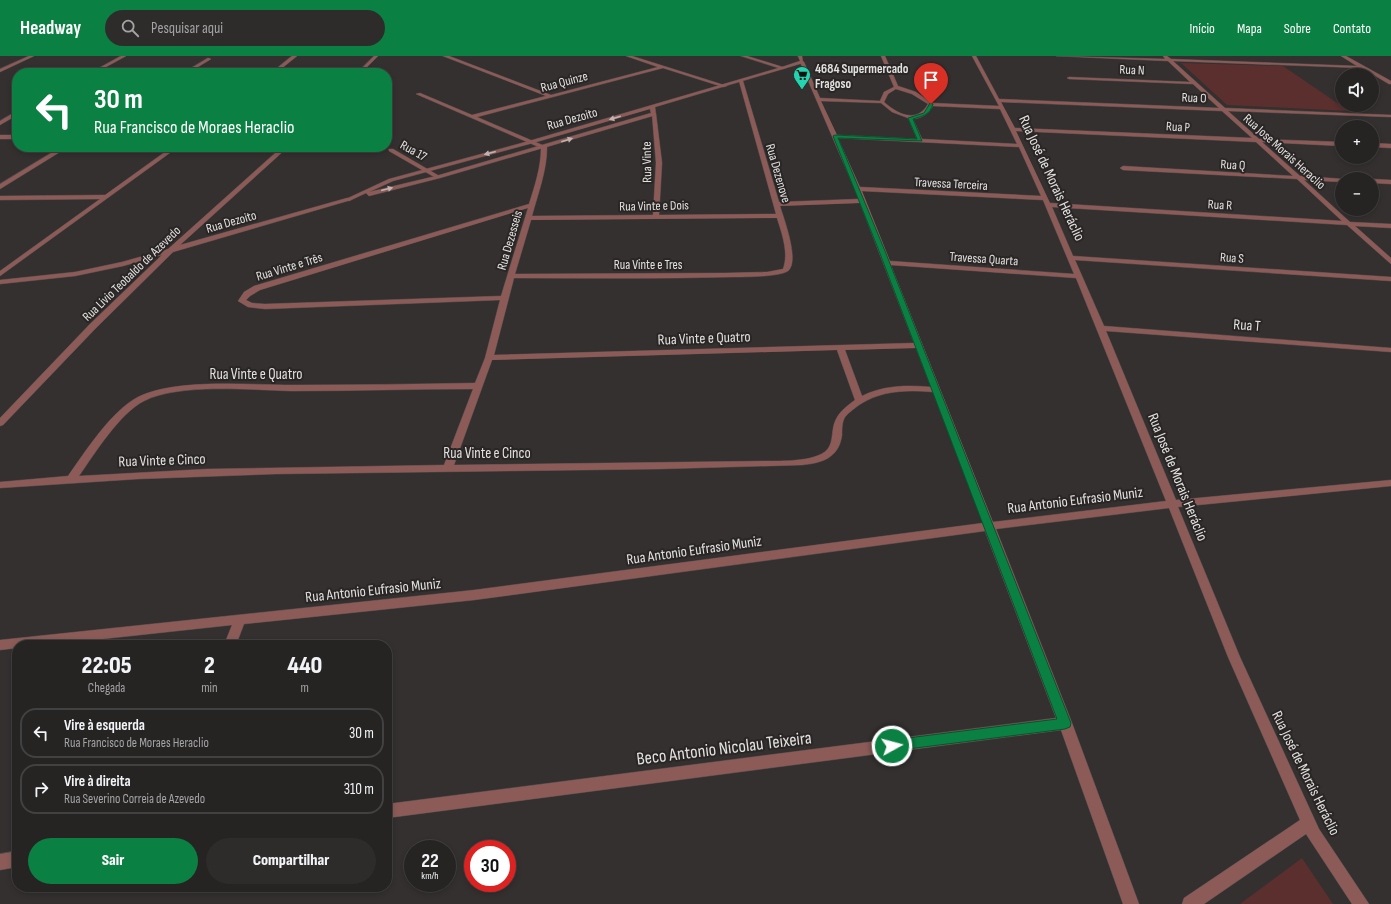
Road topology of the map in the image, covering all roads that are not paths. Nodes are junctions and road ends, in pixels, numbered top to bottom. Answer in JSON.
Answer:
{"nodes":[{"id":1,"x":32,"y":56,"type":"edge"},
{"id":2,"x":124,"y":56,"type":"edge"},
{"id":3,"x":295,"y":56,"type":"edge"},
{"id":4,"x":376,"y":56,"type":"edge"},
{"id":5,"x":445,"y":56,"type":"edge"},
{"id":6,"x":628,"y":56,"type":"edge"},
{"id":7,"x":743,"y":56,"type":"edge"},
{"id":8,"x":883,"y":56,"type":"edge"},
{"id":9,"x":974,"y":56,"type":"edge"},
{"id":10,"x":1058,"y":56,"type":"edge"},
{"id":11,"x":1343,"y":56,"type":"edge"},
{"id":12,"x":208,"y":58,"type":"dead end"},
{"id":13,"x":1167,"y":58,"type":"edge"},
{"id":14,"x":801,"y":59,"type":"edge"},
{"id":15,"x":662,"y":67,"type":"junction"},
{"id":16,"x":1363,"y":67,"type":"junction"},
{"id":17,"x":101,"y":68,"type":"edge"},
{"id":18,"x":193,"y":68,"type":"edge"},
{"id":19,"x":279,"y":68,"type":"edge"},
{"id":20,"x":364,"y":68,"type":"edge"},
{"id":21,"x":784,"y":68,"type":"junction"},
{"id":22,"x":0,"y":71,"type":"edge"},
{"id":23,"x":1069,"y":78,"type":"dead end"},
{"id":24,"x":741,"y":81,"type":"junction"},
{"id":25,"x":1194,"y":83,"type":"junction"},
{"id":26,"x":1391,"y":83,"type":"edge"},
{"id":27,"x":724,"y":86,"type":"junction"},
{"id":28,"x":896,"y":87,"type":"junction"},
{"id":29,"x":418,"y":94,"type":"dead end"},
{"id":30,"x":551,"y":96,"type":"junction"},
{"id":31,"x":818,"y":99,"type":"junction"},
{"id":32,"x":997,"y":100,"type":"junction"},
{"id":33,"x":882,"y":102,"type":"junction"},
{"id":34,"x":931,"y":104,"type":"junction"},
{"id":35,"x":652,"y":107,"type":"junction"},
{"id":36,"x":1001,"y":108,"type":"junction"},
{"id":37,"x":1223,"y":109,"type":"junction"},
{"id":38,"x":654,"y":114,"type":"junction"},
{"id":39,"x":12,"y":116,"type":"edge"},
{"id":40,"x":1391,"y":116,"type":"edge"},
{"id":41,"x":471,"y":117,"type":"junction"},
{"id":42,"x":910,"y":118,"type":"junction"},
{"id":43,"x":0,"y":122,"type":"edge"},
{"id":44,"x":1013,"y":129,"type":"junction"},
{"id":45,"x":835,"y":136,"type":"junction"},
{"id":46,"x":0,"y":137,"type":"edge"},
{"id":47,"x":12,"y":137,"type":"edge"},
{"id":48,"x":920,"y":140,"type":"junction"},
{"id":49,"x":1257,"y":140,"type":"junction"},
{"id":50,"x":531,"y":142,"type":"junction"},
{"id":51,"x":1335,"y":144,"type":"edge"},
{"id":52,"x":1021,"y":146,"type":"junction"},
{"id":53,"x":1379,"y":146,"type":"edge"},
{"id":54,"x":1391,"y":146,"type":"edge"},
{"id":55,"x":544,"y":147,"type":"junction"},
{"id":56,"x":392,"y":151,"type":"edge"},
{"id":57,"x":58,"y":152,"type":"edge"},
{"id":58,"x":168,"y":152,"type":"edge"},
{"id":59,"x":279,"y":152,"type":"edge"},
{"id":60,"x":1123,"y":168,"type":"dead end"},
{"id":61,"x":427,"y":170,"type":"junction"},
{"id":62,"x":438,"y":177,"type":"junction"},
{"id":63,"x":1299,"y":178,"type":"junction"},
{"id":64,"x":1335,"y":180,"type":"edge"},
{"id":65,"x":1379,"y":181,"type":"edge"},
{"id":66,"x":1391,"y":182,"type":"edge"},
{"id":67,"x":0,"y":188,"type":"edge"},
{"id":68,"x":858,"y":189,"type":"junction"},
{"id":69,"x":107,"y":197,"type":"junction"},
{"id":70,"x":0,"y":198,"type":"edge"},
{"id":71,"x":1044,"y":198,"type":"junction"},
{"id":72,"x":350,"y":199,"type":"junction"},
{"id":73,"x":862,"y":201,"type":"junction"},
{"id":74,"x":777,"y":204,"type":"junction"},
{"id":75,"x":531,"y":205,"type":"junction"},
{"id":76,"x":1048,"y":205,"type":"junction"},
{"id":77,"x":780,"y":216,"type":"junction"},
{"id":78,"x":656,"y":217,"type":"junction"},
{"id":79,"x":528,"y":218,"type":"junction"},
{"id":80,"x":1348,"y":223,"type":"junction"},
{"id":81,"x":1391,"y":226,"type":"edge"},
{"id":82,"x":170,"y":251,"type":"junction"},
{"id":83,"x":1071,"y":258,"type":"junction"},
{"id":84,"x":1391,"y":262,"type":"edge"},
{"id":85,"x":887,"y":263,"type":"junction"},
{"id":86,"x":786,"y":270,"type":"joint"},
{"id":87,"x":0,"y":274,"type":"edge"},
{"id":88,"x":511,"y":276,"type":"junction"},
{"id":89,"x":1079,"y":276,"type":"junction"},
{"id":90,"x":1391,"y":279,"type":"edge"},
{"id":91,"x":0,"y":282,"type":"edge"},
{"id":92,"x":504,"y":298,"type":"junction"},
{"id":93,"x":1101,"y":328,"type":"junction"},
{"id":94,"x":919,"y":345,"type":"junction"},
{"id":95,"x":840,"y":348,"type":"junction"},
{"id":96,"x":1391,"y":350,"type":"edge"},
{"id":97,"x":489,"y":358,"type":"junction"},
{"id":98,"x":479,"y":386,"type":"junction"},
{"id":99,"x":935,"y":390,"type":"junction"},
{"id":100,"x":859,"y":400,"type":"junction"},
{"id":101,"x":0,"y":423,"type":"edge"},
{"id":102,"x":448,"y":468,"type":"junction"},
{"id":103,"x":71,"y":479,"type":"junction"},
{"id":104,"x":1391,"y":483,"type":"edge"},
{"id":105,"x":0,"y":485,"type":"edge"},
{"id":106,"x":1171,"y":504,"type":"junction"},
{"id":107,"x":989,"y":526,"type":"junction"},
{"id":108,"x":240,"y":619,"type":"junction"},
{"id":109,"x":46,"y":640,"type":"edge"},
{"id":110,"x":232,"y":640,"type":"edge"},
{"id":111,"x":12,"y":644,"type":"edge"},
{"id":112,"x":0,"y":645,"type":"edge"},
{"id":113,"x":1065,"y":723,"type":"junction"},
{"id":114,"x":392,"y":810,"type":"edge"},
{"id":115,"x":1309,"y":823,"type":"junction"},
{"id":116,"x":12,"y":860,"type":"edge"},
{"id":117,"x":0,"y":862,"type":"edge"},
{"id":118,"x":1131,"y":904,"type":"edge"},
{"id":119,"x":1190,"y":904,"type":"edge"},
{"id":120,"x":1361,"y":904,"type":"edge"}],
"edges":[{"from":1,"to":22,"type":"street"},
{"from":2,"to":17,"type":"street"},
{"from":3,"to":19,"type":"street"},
{"from":4,"to":20,"type":"street"},
{"from":5,"to":30,"type":"street"},
{"from":6,"to":15,"type":"street"},
{"from":7,"to":21,"type":"street"},
{"from":8,"to":28,"type":"street"},
{"from":9,"to":32,"type":"street","name":"Rua José de Morais Heráclio"},
{"from":10,"to":13,"type":"street"},
{"from":11,"to":16,"type":"street"},
{"from":12,"to":18,"type":"street"},
{"from":13,"to":16,"type":"street"},
{"from":13,"to":25,"type":"street","name":"Rua Jose Morais Heraclio"},
{"from":14,"to":21,"type":"street","name":"Rua Dezoito"},
{"from":14,"to":31,"type":"street"},
{"from":15,"to":27,"type":"street"},
{"from":15,"to":30,"type":"street","name":"Rua Quinze"},
{"from":16,"to":26,"type":"street"},
{"from":21,"to":24,"type":"street","name":"Rua Dezoito"},
{"from":23,"to":25,"type":"street","name":"Rua N"},
{"from":24,"to":27,"type":"street","name":"Rua Dezoito"},
{"from":24,"to":74,"type":"street","name":"Rua Dezenove"},
{"from":25,"to":37,"type":"street","name":"Rua Jose Morais Heraclio"},
{"from":27,"to":35,"type":"street","name":"Rua Dezoito"},
{"from":28,"to":33,"type":"street"},
{"from":28,"to":34,"type":"street"},
{"from":29,"to":41,"type":"street"},
{"from":30,"to":41,"type":"street","name":"Rua Quinze"},
{"from":31,"to":33,"type":"street"},
{"from":31,"to":45,"type":"street"},
{"from":32,"to":36,"type":"street","name":"Rua José de Morais Heráclio"},
{"from":32,"to":37,"type":"street","name":"Rua O"},
{"from":33,"to":42,"type":"street"},
{"from":34,"to":36,"type":"street"},
{"from":34,"to":42,"type":"street"},
{"from":35,"to":38,"type":"street","name":"Rua Vinte"},
{"from":35,"to":50,"type":"street","name":"Rua Dezoito","one_way":true},
{"from":36,"to":44,"type":"street","name":"Rua José de Morais Heráclio"},
{"from":37,"to":40,"type":"street","name":"Rua O"},
{"from":37,"to":49,"type":"street","name":"Rua Jose Morais Heraclio"},
{"from":55,"to":38,"type":"street","name":"Rua Dezoito","one_way":true},
{"from":38,"to":78,"type":"street","name":"Rua Vinte"},
{"from":39,"to":43,"type":"street"},
{"from":41,"to":50,"type":"street"},
{"from":42,"to":48,"type":"street"},
{"from":44,"to":49,"type":"street","name":"Rua P"},
{"from":44,"to":52,"type":"street","name":"Rua José de Morais Heráclio"},
{"from":45,"to":48,"type":"street"},
{"from":45,"to":68,"type":"street"},
{"from":46,"to":47,"type":"street"},
{"from":48,"to":52,"type":"street"},
{"from":49,"to":51,"type":"street","name":"Rua P"},
{"from":49,"to":63,"type":"street","name":"Rua Jose Morais Heraclio"},
{"from":50,"to":55,"type":"street"},
{"from":50,"to":61,"type":"street","name":"Rua Dezoito","one_way":true},
{"from":52,"to":71,"type":"street","name":"Rua José de Morais Heráclio"},
{"from":53,"to":54,"type":"street"},
{"from":55,"to":62,"type":"street","name":"Rua Dezoito"},
{"from":55,"to":75,"type":"street","name":"Rua Dezesseis"},
{"from":56,"to":61,"type":"street","name":"Rua 17"},
{"from":57,"to":67,"type":"street"},
{"from":58,"to":69,"type":"street"},
{"from":59,"to":82,"type":"street","name":"Rua Livio Teobaldo de Azevedo"},
{"from":60,"to":63,"type":"street","name":"Rua Q"},
{"from":61,"to":62,"type":"street","name":"Rua 17"},
{"from":61,"to":72,"type":"street","name":"Rua Dezoito"},
{"from":72,"to":62,"type":"street","name":"Rua Dezoito","one_way":true},
{"from":63,"to":64,"type":"street","name":"Rua Q"},
{"from":63,"to":80,"type":"street","name":"Rua Jose Morais Heraclio"},
{"from":65,"to":66,"type":"street"},
{"from":68,"to":71,"type":"street","name":"Travessa Terceira"},
{"from":68,"to":73,"type":"street"},
{"from":69,"to":70,"type":"street"},
{"from":69,"to":87,"type":"street"},
{"from":71,"to":76,"type":"street","name":"Rua José de Morais Heráclio"},
{"from":72,"to":82,"type":"street","name":"Rua Dezoito"},
{"from":73,"to":74,"type":"street"},
{"from":73,"to":85,"type":"street"},
{"from":74,"to":77,"type":"street","name":"Rua Dezenove"},
{"from":75,"to":79,"type":"street","name":"Rua Dezesseis"},
{"from":75,"to":92,"type":"street","name":"Rua Vinte e Três"},
{"from":76,"to":80,"type":"street","name":"Rua R"},
{"from":76,"to":83,"type":"street","name":"Rua José de Morais Heráclio"},
{"from":77,"to":78,"type":"street","name":"Rua Vinte e Dois"},
{"from":77,"to":86,"type":"street","name":"Rua Dezenove"},
{"from":78,"to":79,"type":"street","name":"Rua Vinte e Dois"},
{"from":79,"to":88,"type":"street","name":"Rua Dezesseis"},
{"from":80,"to":81,"type":"street","name":"Rua R"},
{"from":80,"to":84,"type":"street","name":"Rua Jose Morais Heraclio"},
{"from":82,"to":91,"type":"street","name":"Rua Dezoito"},
{"from":82,"to":101,"type":"street","name":"Rua Livio Teobaldo de Azevedo"},
{"from":83,"to":89,"type":"street","name":"Rua José de Morais Heráclio"},
{"from":83,"to":90,"type":"street","name":"Rua S"},
{"from":85,"to":89,"type":"street","name":"Travessa Quarta"},
{"from":85,"to":94,"type":"street"},
{"from":86,"to":88,"type":"street","name":"Rua Vinte e Tres"},
{"from":88,"to":92,"type":"street","name":"Rua Dezesseis"},
{"from":89,"to":93,"type":"street","name":"Rua José de Morais Heráclio"},
{"from":92,"to":97,"type":"street","name":"Rua Dezesseis"},
{"from":93,"to":96,"type":"street","name":"Rua T"},
{"from":93,"to":106,"type":"street","name":"Rua José de Morais Heráclio"},
{"from":94,"to":95,"type":"street","name":"Rua Vinte e Quatro"},
{"from":94,"to":99,"type":"street"},
{"from":95,"to":97,"type":"street","name":"Rua Vinte e Quatro"},
{"from":95,"to":100,"type":"street"},
{"from":97,"to":98,"type":"street","name":"Rua Dezesseis"},
{"from":98,"to":102,"type":"street","name":"Rua Dezesseis"},
{"from":98,"to":103,"type":"street","name":"Rua Vinte e Quatro"},
{"from":99,"to":100,"type":"street","name":"Rua Vinte e Cinco"},
{"from":99,"to":107,"type":"street"},
{"from":100,"to":102,"type":"street","name":"Rua Vinte e Cinco"},
{"from":102,"to":103,"type":"street","name":"Rua Vinte e Cinco"},
{"from":103,"to":105,"type":"street","name":"Rua Vinte e Cinco"},
{"from":104,"to":106,"type":"street","name":"Rua Antonio Eufrasio Muniz"},
{"from":106,"to":107,"type":"street","name":"Rua Antonio Eufrasio Muniz"},
{"from":106,"to":115,"type":"street","name":"Rua José de Morais Heráclio"},
{"from":107,"to":108,"type":"street","name":"Rua Antonio Eufrasio Muniz"},
{"from":107,"to":113,"type":"street"},
{"from":108,"to":109,"type":"street","name":"Rua Antonio Eufrasio Muniz"},
{"from":108,"to":110,"type":"street"},
{"from":111,"to":112,"type":"street","name":"Rua Antonio Eufrasio Muniz"},
{"from":113,"to":114,"type":"street","name":"Beco Antonio Nicolau Teixeira"},
{"from":113,"to":118,"type":"street"},
{"from":115,"to":119,"type":"street"},
{"from":115,"to":120,"type":"street","name":"Rua José de Morais Heráclio"},
{"from":116,"to":117,"type":"street"}]}
